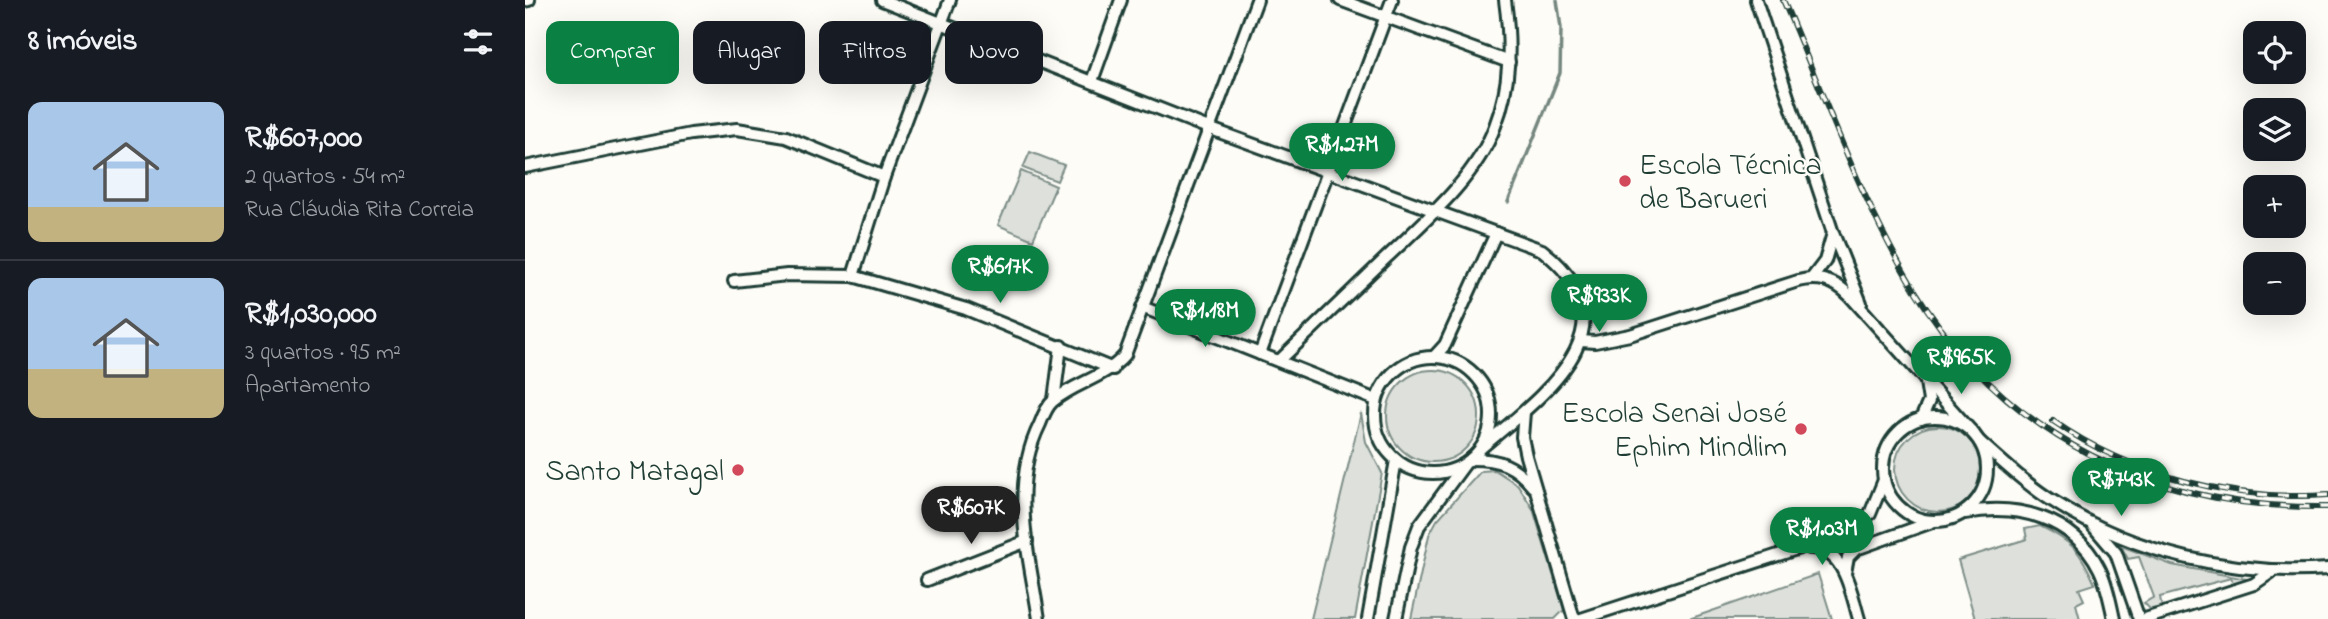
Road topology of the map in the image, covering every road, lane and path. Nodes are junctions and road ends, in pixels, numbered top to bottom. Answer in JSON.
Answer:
{"nodes":[{"id":1,"x":882,"y":0,"type":"edge"},
{"id":2,"x":950,"y":0,"type":"edge"},
{"id":3,"x":1121,"y":0,"type":"edge"},
{"id":4,"x":1257,"y":0,"type":"edge"},
{"id":5,"x":1340,"y":0,"type":"edge"},
{"id":6,"x":1391,"y":0,"type":"edge"},
{"id":7,"x":1505,"y":0,"type":"edge"},
{"id":8,"x":1756,"y":0,"type":"edge"},
{"id":9,"x":1386,"y":17,"type":"junction"},
{"id":10,"x":941,"y":22,"type":"junction"},
{"id":11,"x":1509,"y":62,"type":"junction"},
{"id":12,"x":1092,"y":81,"type":"junction"},
{"id":13,"x":1211,"y":129,"type":"junction"},
{"id":14,"x":525,"y":167,"type":"edge"},
{"id":15,"x":1329,"y":173,"type":"junction"},
{"id":16,"x":884,"y":177,"type":"junction"},
{"id":17,"x":1434,"y":211,"type":"junction"},
{"id":18,"x":1496,"y":233,"type":"junction"},
{"id":19,"x":1833,"y":233,"type":"junction"},
{"id":20,"x":853,"y":276,"type":"junction"},
{"id":21,"x":1812,"y":278,"type":"junction"},
{"id":22,"x":734,"y":281,"type":"dead end"},
{"id":23,"x":1142,"y":307,"type":"junction"},
{"id":24,"x":1863,"y":309,"type":"junction"},
{"id":25,"x":1581,"y":341,"type":"junction"},
{"id":26,"x":1061,"y":346,"type":"junction"},
{"id":27,"x":1261,"y":354,"type":"junction"},
{"id":28,"x":1434,"y":356,"type":"junction"},
{"id":29,"x":1279,"y":361,"type":"junction"},
{"id":30,"x":1113,"y":369,"type":"junction"},
{"id":31,"x":1925,"y":379,"type":"junction"},
{"id":32,"x":1054,"y":400,"type":"junction"},
{"id":33,"x":1376,"y":400,"type":"junction"},
{"id":34,"x":1524,"y":412,"type":"junction"},
{"id":35,"x":1921,"y":419,"type":"junction"},
{"id":36,"x":1977,"y":438,"type":"junction"},
{"id":37,"x":1482,"y":447,"type":"junction"},
{"id":38,"x":1396,"y":460,"type":"junction"},
{"id":39,"x":1468,"y":461,"type":"junction"},
{"id":40,"x":1884,"y":480,"type":"junction"},
{"id":41,"x":1535,"y":489,"type":"junction"},
{"id":42,"x":1962,"y":513,"type":"junction"},
{"id":43,"x":2085,"y":519,"type":"junction"},
{"id":44,"x":1935,"y":521,"type":"junction"},
{"id":45,"x":1027,"y":541,"type":"junction"},
{"id":46,"x":1804,"y":548,"type":"junction"},
{"id":47,"x":2328,"y":569,"type":"edge"},
{"id":48,"x":2273,"y":571,"type":"junction"},
{"id":49,"x":1845,"y":573,"type":"junction"},
{"id":50,"x":927,"y":580,"type":"dead end"},
{"id":51,"x":1039,"y":619,"type":"edge"},
{"id":52,"x":1367,"y":619,"type":"edge"},
{"id":53,"x":1396,"y":619,"type":"edge"},
{"id":54,"x":1574,"y":619,"type":"edge"},
{"id":55,"x":1581,"y":619,"type":"edge"},
{"id":56,"x":1859,"y":619,"type":"edge"},
{"id":57,"x":2114,"y":619,"type":"edge"},
{"id":58,"x":2139,"y":619,"type":"edge"},
{"id":59,"x":2145,"y":619,"type":"edge"}],
"edges":[{"from":1,"to":10,"type":"street"},
{"from":2,"to":10,"type":"street"},
{"from":3,"to":12,"type":"street"},
{"from":4,"to":13,"type":"street"},
{"from":5,"to":9,"type":"street"},
{"from":6,"to":9,"type":"street"},
{"from":7,"to":11,"type":"street"},
{"from":8,"to":19,"type":"street"},
{"from":9,"to":11,"type":"street"},
{"from":9,"to":15,"type":"street"},
{"from":10,"to":12,"type":"street"},
{"from":10,"to":16,"type":"street"},
{"from":11,"to":17,"type":"street"},
{"from":12,"to":13,"type":"street"},
{"from":13,"to":15,"type":"street"},
{"from":13,"to":23,"type":"street"},
{"from":14,"to":16,"type":"street"},
{"from":15,"to":17,"type":"street"},
{"from":15,"to":27,"type":"street"},
{"from":16,"to":20,"type":"street"},
{"from":17,"to":18,"type":"street"},
{"from":17,"to":29,"type":"street"},
{"from":18,"to":25,"type":"street"},
{"from":18,"to":28,"type":"street"},
{"from":19,"to":21,"type":"street"},
{"from":19,"to":24,"type":"street"},
{"from":20,"to":22,"type":"street"},
{"from":20,"to":26,"type":"street"},
{"from":21,"to":24,"type":"street"},
{"from":21,"to":25,"type":"street"},
{"from":23,"to":27,"type":"street"},
{"from":23,"to":30,"type":"street"},
{"from":24,"to":31,"type":"street"},
{"from":25,"to":34,"type":"street"},
{"from":26,"to":30,"type":"street"},
{"from":26,"to":32,"type":"street"},
{"from":27,"to":29,"type":"street"},
{"from":28,"to":33,"type":"street"},
{"from":28,"to":37,"type":"street"},
{"from":29,"to":33,"type":"street"},
{"from":30,"to":32,"type":"street"},
{"from":31,"to":35,"type":"street"},
{"from":31,"to":36,"type":"street"},
{"from":32,"to":45,"type":"street"},
{"from":33,"to":38,"type":"street"},
{"from":34,"to":37,"type":"street"},
{"from":34,"to":41,"type":"street"},
{"from":35,"to":36,"type":"street"},
{"from":35,"to":40,"type":"street"},
{"from":36,"to":42,"type":"street"},
{"from":36,"to":43,"type":"street"},
{"from":37,"to":39,"type":"street"},
{"from":38,"to":39,"type":"street"},
{"from":38,"to":52,"type":"street"},
{"from":39,"to":41,"type":"street"},
{"from":39,"to":53,"type":"street"},
{"from":40,"to":44,"type":"street"},
{"from":40,"to":46,"type":"street"},
{"from":41,"to":54,"type":"street"},
{"from":42,"to":44,"type":"street"},
{"from":42,"to":57,"type":"street"},
{"from":43,"to":48,"type":"street"},
{"from":43,"to":58,"type":"street"},
{"from":44,"to":49,"type":"street"},
{"from":45,"to":50,"type":"street"},
{"from":45,"to":51,"type":"street"},
{"from":46,"to":49,"type":"street"},
{"from":46,"to":55,"type":"street"},
{"from":47,"to":48,"type":"street"},
{"from":48,"to":59,"type":"street"},
{"from":49,"to":56,"type":"street"}]}
